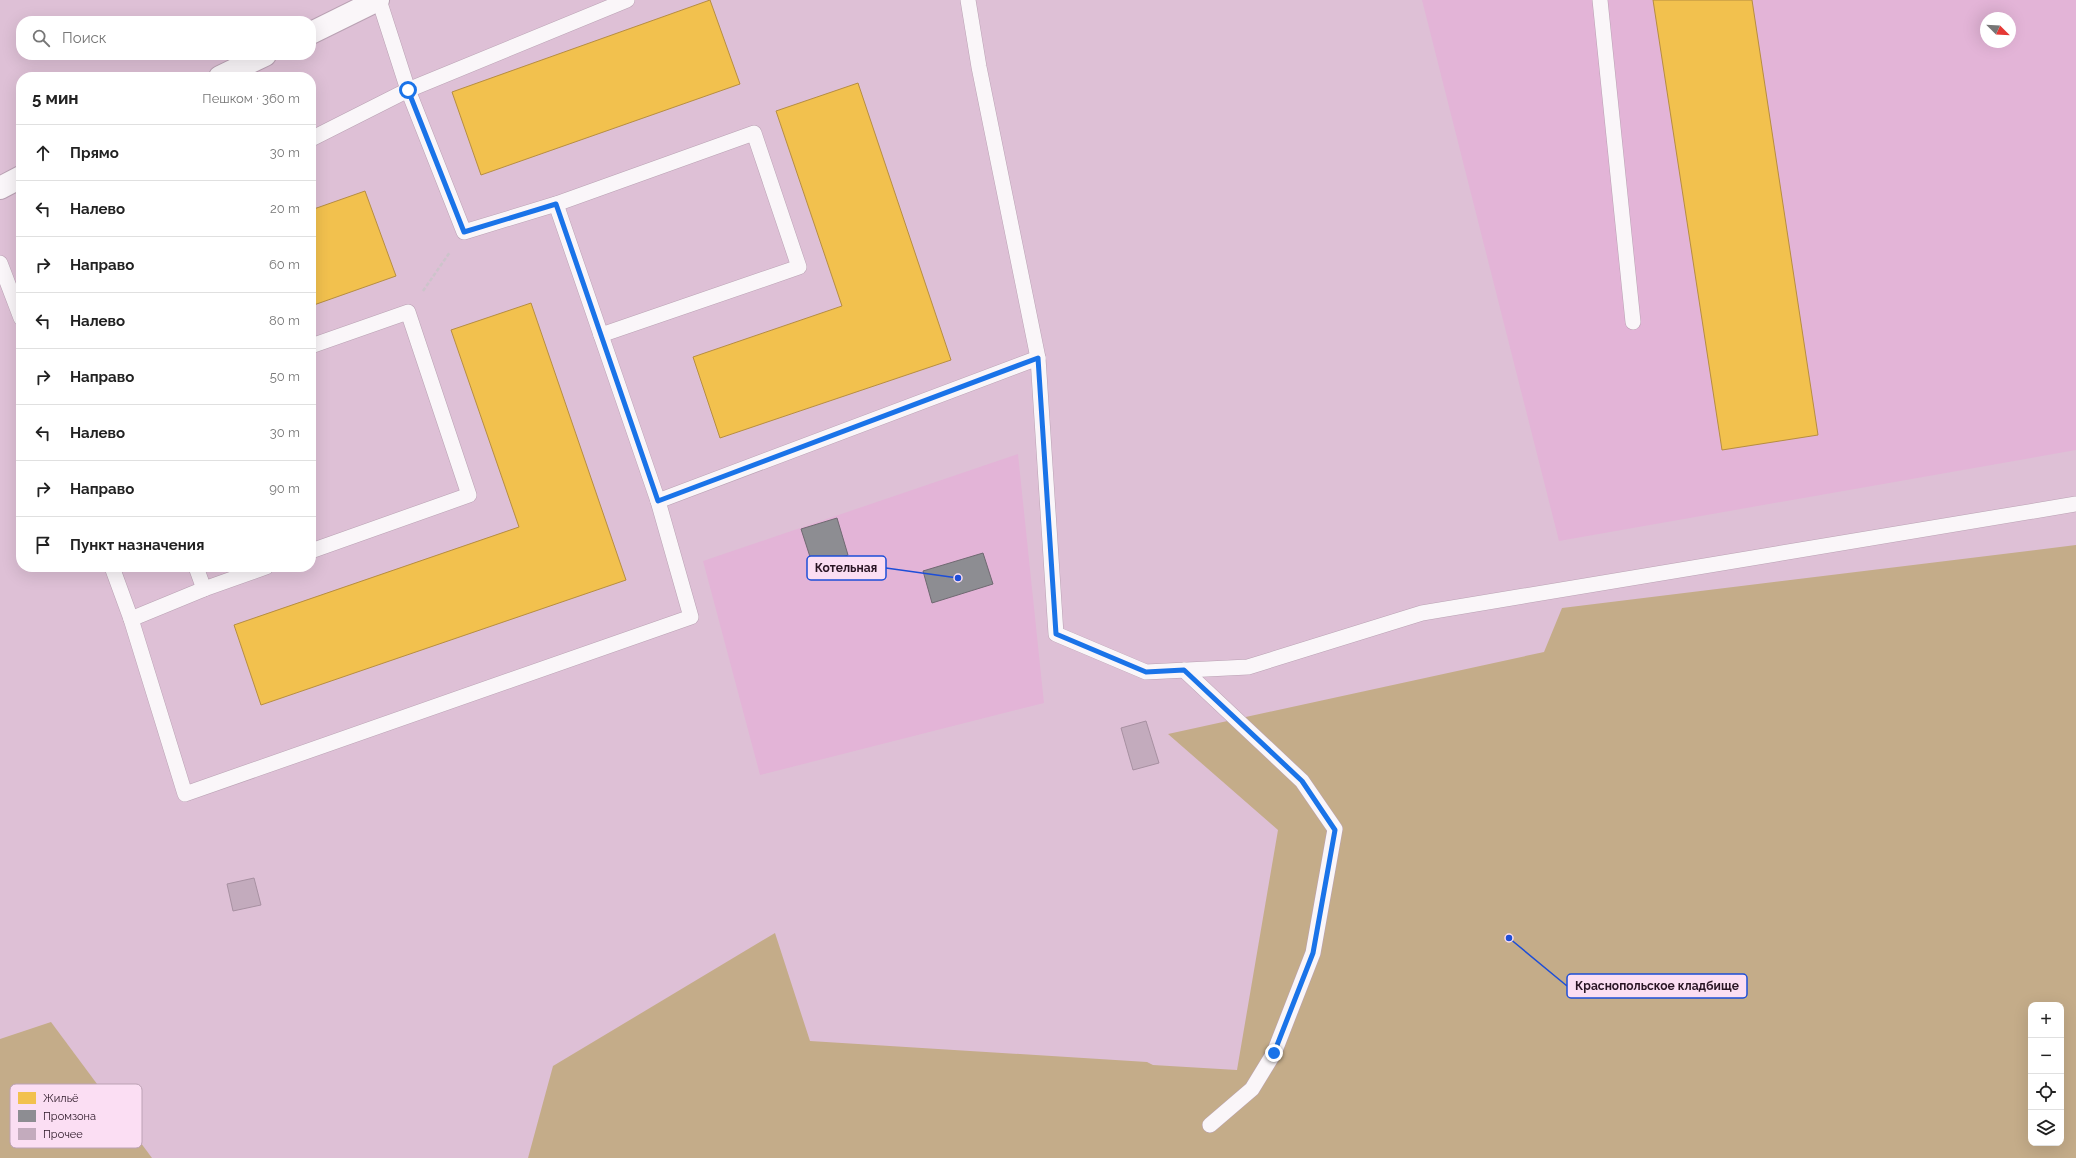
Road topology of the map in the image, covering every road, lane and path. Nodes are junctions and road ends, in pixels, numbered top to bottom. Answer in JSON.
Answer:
{"nodes":[{"id":1,"x":378,"y":0,"type":"edge"},
{"id":2,"x":627,"y":0,"type":"edge"},
{"id":3,"x":968,"y":0,"type":"edge"},
{"id":4,"x":1600,"y":0,"type":"edge"},
{"id":5,"x":316,"y":31,"type":"edge"},
{"id":6,"x":255,"y":60,"type":"edge"},
{"id":7,"x":230,"y":72,"type":"edge"},
{"id":8,"x":408,"y":90,"type":"junction"},
{"id":9,"x":316,"y":136,"type":"edge"},
{"id":10,"x":16,"y":180,"type":"edge"},
{"id":11,"x":0,"y":188,"type":"edge"},
{"id":12,"x":556,"y":204,"type":"junction"},
{"id":13,"x":464,"y":232,"type":"junction"},
{"id":14,"x":0,"y":263,"type":"edge"},
{"id":15,"x":16,"y":288,"type":"edge"},
{"id":16,"x":408,"y":312,"type":"junction"},
{"id":17,"x":1633,"y":322,"type":"dead end"},
{"id":18,"x":600,"y":335,"type":"junction"},
{"id":19,"x":316,"y":344,"type":"edge"},
{"id":20,"x":1038,"y":358,"type":"junction"},
{"id":21,"x":658,"y":501,"type":"junction"},
{"id":22,"x":2076,"y":504,"type":"edge"},
{"id":23,"x":316,"y":549,"type":"edge"},
{"id":24,"x":114,"y":572,"type":"edge"},
{"id":25,"x":198,"y":572,"type":"edge"},
{"id":26,"x":252,"y":572,"type":"edge"},
{"id":27,"x":204,"y":589,"type":"junction"},
{"id":28,"x":131,"y":619,"type":"junction"},
{"id":29,"x":1184,"y":670,"type":"junction"},
{"id":30,"x":1210,"y":1126,"type":"dead end"}],
"edges":[{"from":1,"to":5,"type":"street"},
{"from":1,"to":8,"type":"lane"},
{"from":2,"to":8,"type":"lane"},
{"from":3,"to":20,"type":"lane"},
{"from":4,"to":17,"type":"lane"},
{"from":6,"to":7,"type":"street"},
{"from":8,"to":9,"type":"lane"},
{"from":8,"to":13,"type":"lane"},
{"from":10,"to":11,"type":"street"},
{"from":12,"to":13,"type":"lane"},
{"from":12,"to":18,"type":"lane"},
{"from":12,"to":18,"type":"lane"},
{"from":13,"to":16,"type":"path"},
{"from":14,"to":15,"type":"lane"},
{"from":16,"to":19,"type":"lane"},
{"from":16,"to":23,"type":"lane"},
{"from":18,"to":21,"type":"lane"},
{"from":20,"to":21,"type":"lane"},
{"from":20,"to":29,"type":"lane"},
{"from":21,"to":28,"type":"lane"},
{"from":22,"to":29,"type":"lane"},
{"from":24,"to":28,"type":"lane"},
{"from":25,"to":27,"type":"lane"},
{"from":26,"to":27,"type":"lane"},
{"from":27,"to":28,"type":"lane"},
{"from":29,"to":30,"type":"lane"}]}
